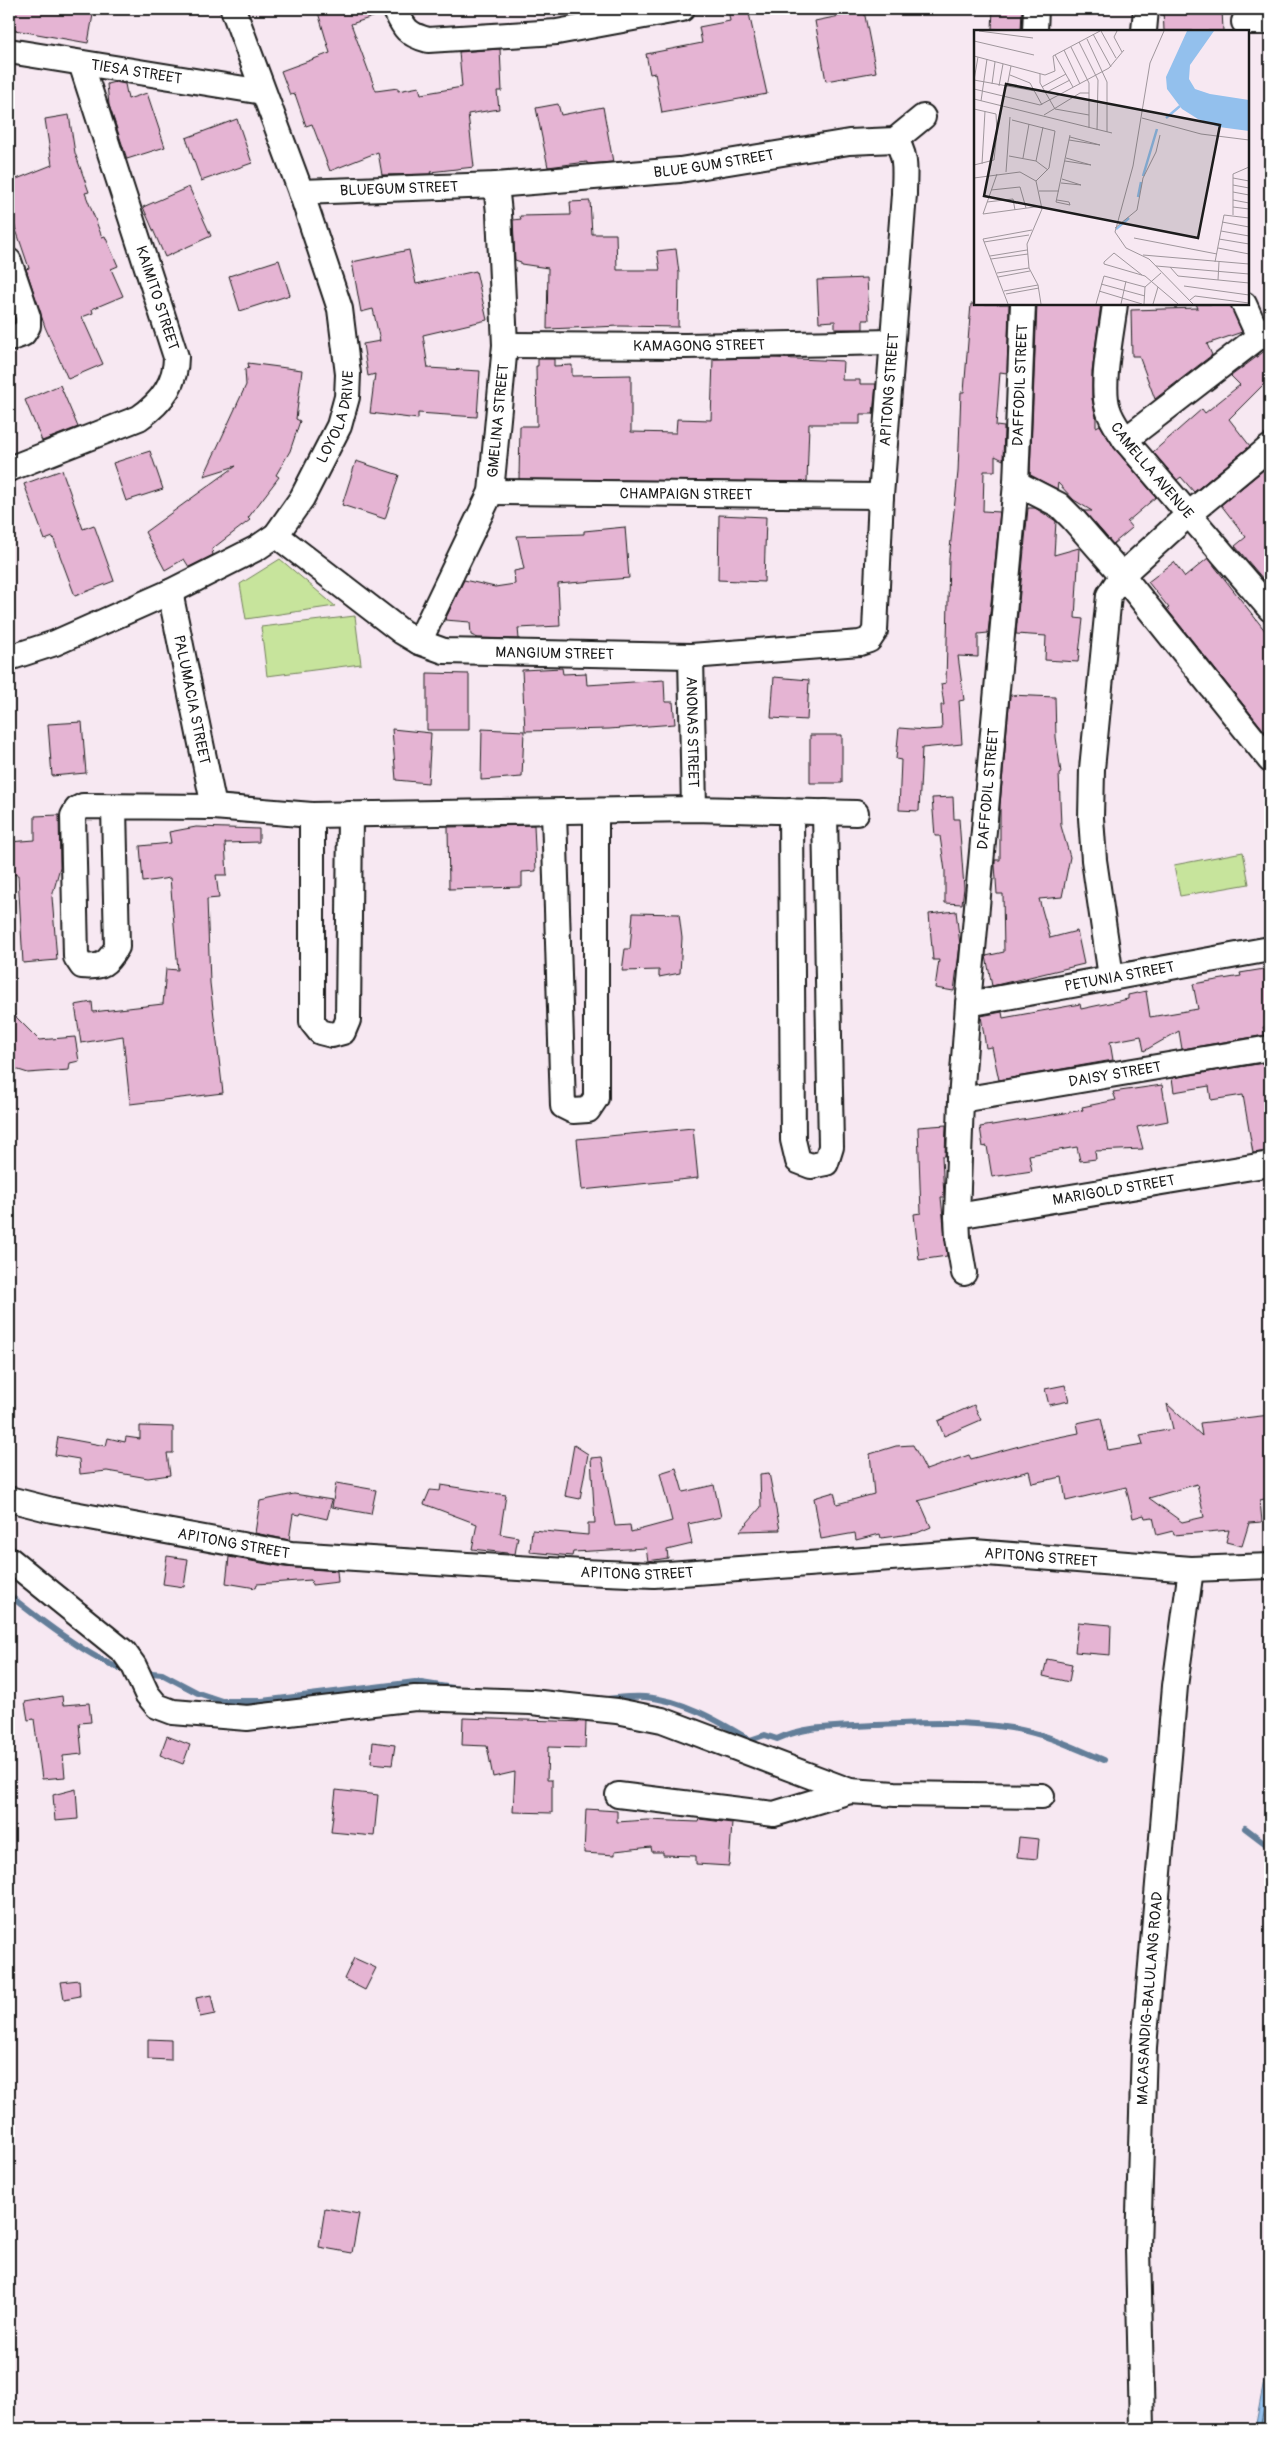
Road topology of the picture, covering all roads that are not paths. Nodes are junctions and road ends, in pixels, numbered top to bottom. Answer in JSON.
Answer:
{"nodes":[{"id":1,"x":233,"y":9,"type":"edge"},
{"id":2,"x":395,"y":9,"type":"edge"},
{"id":3,"x":682,"y":9,"type":"edge"},
{"id":4,"x":1036,"y":9,"type":"edge"},
{"id":5,"x":1146,"y":9,"type":"edge"},
{"id":6,"x":1244,"y":21,"type":"edge"},
{"id":7,"x":1270,"y":22,"type":"edge"},
{"id":8,"x":1035,"y":30,"type":"edge"},
{"id":9,"x":1144,"y":30,"type":"edge"},
{"id":10,"x":9,"y":51,"type":"edge"},
{"id":11,"x":81,"y":63,"type":"junction"},
{"id":12,"x":263,"y":92,"type":"junction"},
{"id":13,"x":923,"y":117,"type":"dead end"},
{"id":14,"x":895,"y":140,"type":"junction"},
{"id":15,"x":496,"y":185,"type":"junction"},
{"id":16,"x":301,"y":192,"type":"junction"},
{"id":17,"x":9,"y":262,"type":"edge"},
{"id":18,"x":1023,"y":305,"type":"edge"},
{"id":19,"x":1115,"y":305,"type":"edge"},
{"id":20,"x":1245,"y":305,"type":"edge"},
{"id":21,"x":1265,"y":333,"type":"edge"},
{"id":22,"x":9,"y":339,"type":"edge"},
{"id":23,"x":892,"y":342,"type":"junction"},
{"id":24,"x":505,"y":345,"type":"junction"},
{"id":25,"x":1125,"y":440,"type":"junction"},
{"id":26,"x":1268,"y":452,"type":"edge"},
{"id":27,"x":9,"y":469,"type":"edge"},
{"id":28,"x":1016,"y":482,"type":"junction"},
{"id":29,"x":491,"y":492,"type":"junction"},
{"id":30,"x":880,"y":496,"type":"junction"},
{"id":31,"x":1189,"y":514,"type":"junction"},
{"id":32,"x":276,"y":535,"type":"junction"},
{"id":33,"x":1122,"y":575,"type":"junction"},
{"id":34,"x":170,"y":592,"type":"junction"},
{"id":35,"x":1270,"y":609,"type":"edge"},
{"id":36,"x":869,"y":640,"type":"joint"},
{"id":37,"x":419,"y":642,"type":"junction"},
{"id":38,"x":11,"y":652,"type":"edge"},
{"id":39,"x":691,"y":656,"type":"junction"},
{"id":40,"x":1270,"y":760,"type":"edge"},
{"id":41,"x":114,"y":807,"type":"junction"},
{"id":42,"x":214,"y":807,"type":"junction"},
{"id":43,"x":694,"y":809,"type":"junction"},
{"id":44,"x":596,"y":811,"type":"junction"},
{"id":45,"x":791,"y":811,"type":"junction"},
{"id":46,"x":554,"y":812,"type":"junction"},
{"id":47,"x":825,"y":812,"type":"junction"},
{"id":48,"x":856,"y":812,"type":"dead end"},
{"id":49,"x":350,"y":814,"type":"junction"},
{"id":50,"x":312,"y":815,"type":"junction"},
{"id":51,"x":1270,"y":949,"type":"edge"},
{"id":52,"x":1111,"y":977,"type":"junction"},
{"id":53,"x":968,"y":1004,"type":"junction"},
{"id":54,"x":1270,"y":1048,"type":"edge"},
{"id":55,"x":961,"y":1100,"type":"junction"},
{"id":56,"x":1270,"y":1164,"type":"edge"},
{"id":57,"x":957,"y":1216,"type":"junction"},
{"id":58,"x":964,"y":1274,"type":"dead end"},
{"id":59,"x":9,"y":1499,"type":"edge"},
{"id":60,"x":9,"y":1559,"type":"edge"},
{"id":61,"x":1270,"y":1566,"type":"edge"},
{"id":62,"x":1191,"y":1569,"type":"junction"},
{"id":63,"x":850,"y":1791,"type":"junction"},
{"id":64,"x":618,"y":1795,"type":"dead end"},
{"id":65,"x":1042,"y":1796,"type":"dead end"},
{"id":66,"x":1142,"y":2429,"type":"edge"}],
"edges":[{"from":1,"to":12,"type":"street","name":"LOYOLA DRIVE"},
{"from":2,"to":3,"type":"street"},
{"from":4,"to":8,"type":"street"},
{"from":5,"to":9,"type":"street"},
{"from":6,"to":7,"type":"street"},
{"from":10,"to":11,"type":"street","name":"TIESA STREET"},
{"from":11,"to":12,"type":"street","name":"TIESA STREET"},
{"from":11,"to":27,"type":"street","name":"KAIMITO STREET"},
{"from":12,"to":16,"type":"street","name":"LOYOLA DRIVE"},
{"from":13,"to":14,"type":"street"},
{"from":14,"to":15,"type":"street","name":"BLUE GUM STREET"},
{"from":14,"to":23,"type":"street","name":"APITONG STREET"},
{"from":15,"to":16,"type":"street","name":"BLUEGUM STREET"},
{"from":15,"to":24,"type":"street","name":"GMELINA STREET"},
{"from":16,"to":32,"type":"street","name":"LOYOLA DRIVE"},
{"from":17,"to":22,"type":"street"},
{"from":18,"to":28,"type":"street","name":"DAFFODIL STREET"},
{"from":19,"to":25,"type":"street","name":"CAMELLA AVENUE"},
{"from":20,"to":21,"type":"street"},
{"from":21,"to":25,"type":"street"},
{"from":23,"to":24,"type":"street","name":"KAMAGONG STREET"},
{"from":23,"to":30,"type":"street","name":"APITONG STREET"},
{"from":24,"to":29,"type":"street","name":"GMELINA STREET"},
{"from":25,"to":31,"type":"street","name":"CAMELLA AVENUE"},
{"from":26,"to":31,"type":"street"},
{"from":28,"to":33,"type":"street"},
{"from":28,"to":53,"type":"street","name":"DAFFODIL STREET"},
{"from":29,"to":30,"type":"street","name":"CHAMPAIGN STREET"},
{"from":29,"to":37,"type":"street","name":"GMELINA STREET"},
{"from":30,"to":36,"type":"street","name":"APITONG STREET"},
{"from":31,"to":33,"type":"street"},
{"from":31,"to":35,"type":"street","name":"CAMELLA AVENUE"},
{"from":32,"to":34,"type":"street","name":"LOYOLA DRIVE"},
{"from":32,"to":37,"type":"street","name":"MANGIUM STREET"},
{"from":33,"to":40,"type":"street"},
{"from":33,"to":52,"type":"street"},
{"from":34,"to":38,"type":"street","name":"LOYOLA DRIVE"},
{"from":34,"to":42,"type":"street","name":"PALUMACIA STREET"},
{"from":36,"to":39,"type":"street","name":"MANGIUM STREET"},
{"from":37,"to":39,"type":"street","name":"MANGIUM STREET"},
{"from":39,"to":43,"type":"street","name":"ANONAS STREET"},
{"from":41,"to":41,"type":"street"},
{"from":41,"to":42,"type":"street"},
{"from":42,"to":50,"type":"street"},
{"from":43,"to":44,"type":"street"},
{"from":43,"to":45,"type":"street"},
{"from":44,"to":46,"type":"street"},
{"from":44,"to":46,"type":"street"},
{"from":45,"to":47,"type":"street"},
{"from":45,"to":47,"type":"street"},
{"from":46,"to":49,"type":"street"},
{"from":47,"to":48,"type":"street"},
{"from":49,"to":50,"type":"street"},
{"from":49,"to":50,"type":"street"},
{"from":51,"to":52,"type":"street","name":"PETUNIA STREET"},
{"from":52,"to":53,"type":"street","name":"PETUNIA STREET"},
{"from":53,"to":55,"type":"street","name":"DAFFODIL STREET"},
{"from":54,"to":55,"type":"street","name":"DAISY STREET"},
{"from":55,"to":57,"type":"street","name":"DAFFODIL STREET"},
{"from":56,"to":57,"type":"street","name":"MARIGOLD STREET"},
{"from":57,"to":58,"type":"street","name":"DAFFODIL STREET"},
{"from":59,"to":62,"type":"street","name":"APITONG STREET"},
{"from":60,"to":63,"type":"street"},
{"from":61,"to":62,"type":"street","name":"APITONG STREET"},
{"from":62,"to":66,"type":"street","name":"MACASANDIG-BALULANG ROAD"},
{"from":63,"to":64,"type":"street"},
{"from":63,"to":65,"type":"street"}]}
